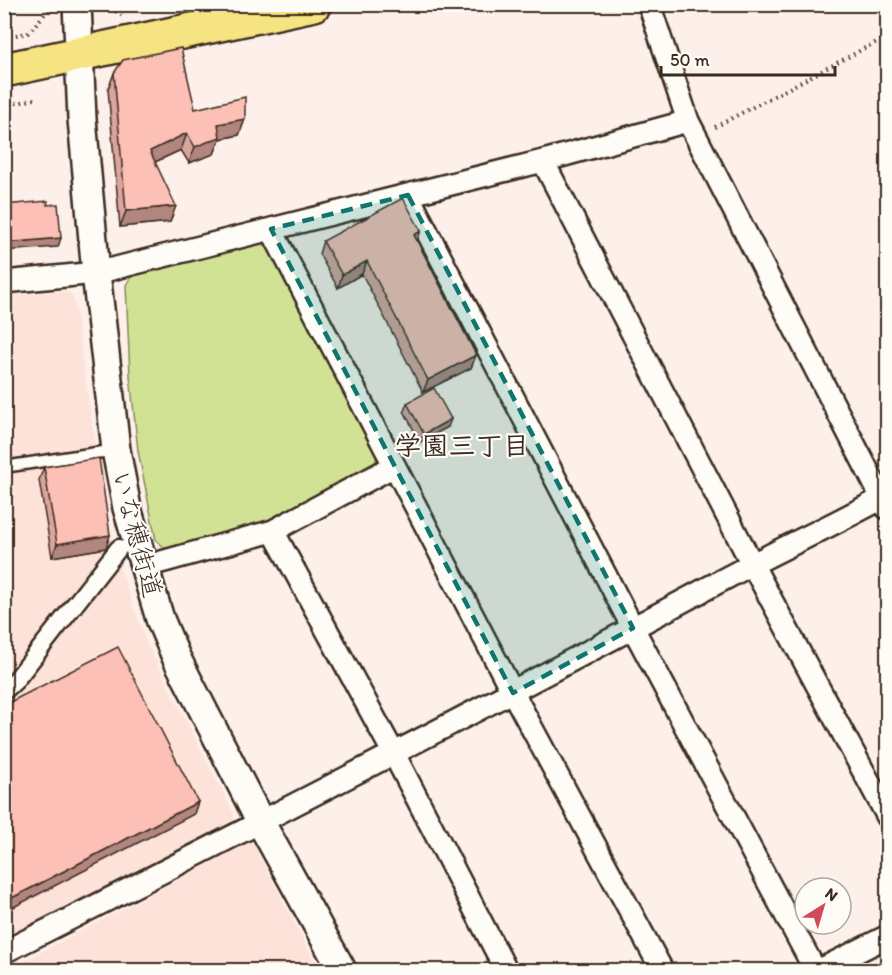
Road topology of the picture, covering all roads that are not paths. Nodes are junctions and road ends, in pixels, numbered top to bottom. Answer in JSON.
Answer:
{"nodes":[{"id":1,"x":77,"y":4,"type":"edge"},
{"id":2,"x":314,"y":4,"type":"edge"},
{"id":3,"x":648,"y":4,"type":"edge"},
{"id":4,"x":78,"y":55,"type":"junction"},
{"id":5,"x":4,"y":70,"type":"edge"},
{"id":6,"x":692,"y":129,"type":"junction"},
{"id":7,"x":543,"y":161,"type":"junction"},
{"id":8,"x":408,"y":195,"type":"junction"},
{"id":9,"x":271,"y":229,"type":"junction"},
{"id":10,"x":96,"y":273,"type":"junction"},
{"id":11,"x":4,"y":282,"type":"edge"},
{"id":12,"x":116,"y":450,"type":"junction"},
{"id":13,"x":394,"y":466,"type":"junction"},
{"id":14,"x":4,"y":467,"type":"edge"},
{"id":15,"x":886,"y":500,"type":"edge"},
{"id":16,"x":273,"y":531,"type":"junction"},
{"id":17,"x":119,"y":548,"type":"dead end"},
{"id":18,"x":752,"y":564,"type":"junction"},
{"id":19,"x":143,"y":567,"type":"junction"},
{"id":20,"x":633,"y":628,"type":"junction"},
{"id":21,"x":4,"y":691,"type":"edge"},
{"id":22,"x":513,"y":693,"type":"junction"},
{"id":23,"x":393,"y":754,"type":"junction"},
{"id":24,"x":888,"y":817,"type":"edge"},
{"id":25,"x":261,"y":823,"type":"junction"},
{"id":26,"x":888,"y":936,"type":"edge"},
{"id":27,"x":4,"y":952,"type":"edge"},
{"id":28,"x":342,"y":970,"type":"edge"},
{"id":29,"x":506,"y":970,"type":"edge"},
{"id":30,"x":662,"y":970,"type":"edge"},
{"id":31,"x":815,"y":970,"type":"edge"},
{"id":32,"x":820,"y":970,"type":"edge"}],
"edges":[{"from":1,"to":4,"type":"street","name":"いな穂街道"},
{"from":2,"to":4,"type":"main road"},
{"from":3,"to":6,"type":"street"},
{"from":4,"to":5,"type":"main road"},
{"from":4,"to":10,"type":"street","name":"いな穂街道"},
{"from":6,"to":7,"type":"street"},
{"from":6,"to":15,"type":"street"},
{"from":7,"to":8,"type":"street"},
{"from":7,"to":18,"type":"street"},
{"from":8,"to":9,"type":"street"},
{"from":8,"to":20,"type":"street"},
{"from":9,"to":10,"type":"street"},
{"from":9,"to":13,"type":"street"},
{"from":10,"to":11,"type":"street"},
{"from":10,"to":12,"type":"street","name":"いな穂街道"},
{"from":12,"to":14,"type":"lane"},
{"from":12,"to":19,"type":"street","name":"いな穂街道"},
{"from":13,"to":16,"type":"street"},
{"from":13,"to":22,"type":"street"},
{"from":15,"to":18,"type":"street"},
{"from":16,"to":19,"type":"street"},
{"from":16,"to":23,"type":"street"},
{"from":17,"to":21,"type":"street"},
{"from":18,"to":20,"type":"street"},
{"from":18,"to":24,"type":"street"},
{"from":19,"to":25,"type":"street","name":"いな穂街道"},
{"from":20,"to":22,"type":"street"},
{"from":20,"to":31,"type":"street"},
{"from":22,"to":23,"type":"street"},
{"from":22,"to":30,"type":"street"},
{"from":23,"to":25,"type":"street"},
{"from":23,"to":29,"type":"street"},
{"from":25,"to":27,"type":"street"},
{"from":25,"to":28,"type":"street","name":"いな穂街道"},
{"from":26,"to":32,"type":"street"}]}
